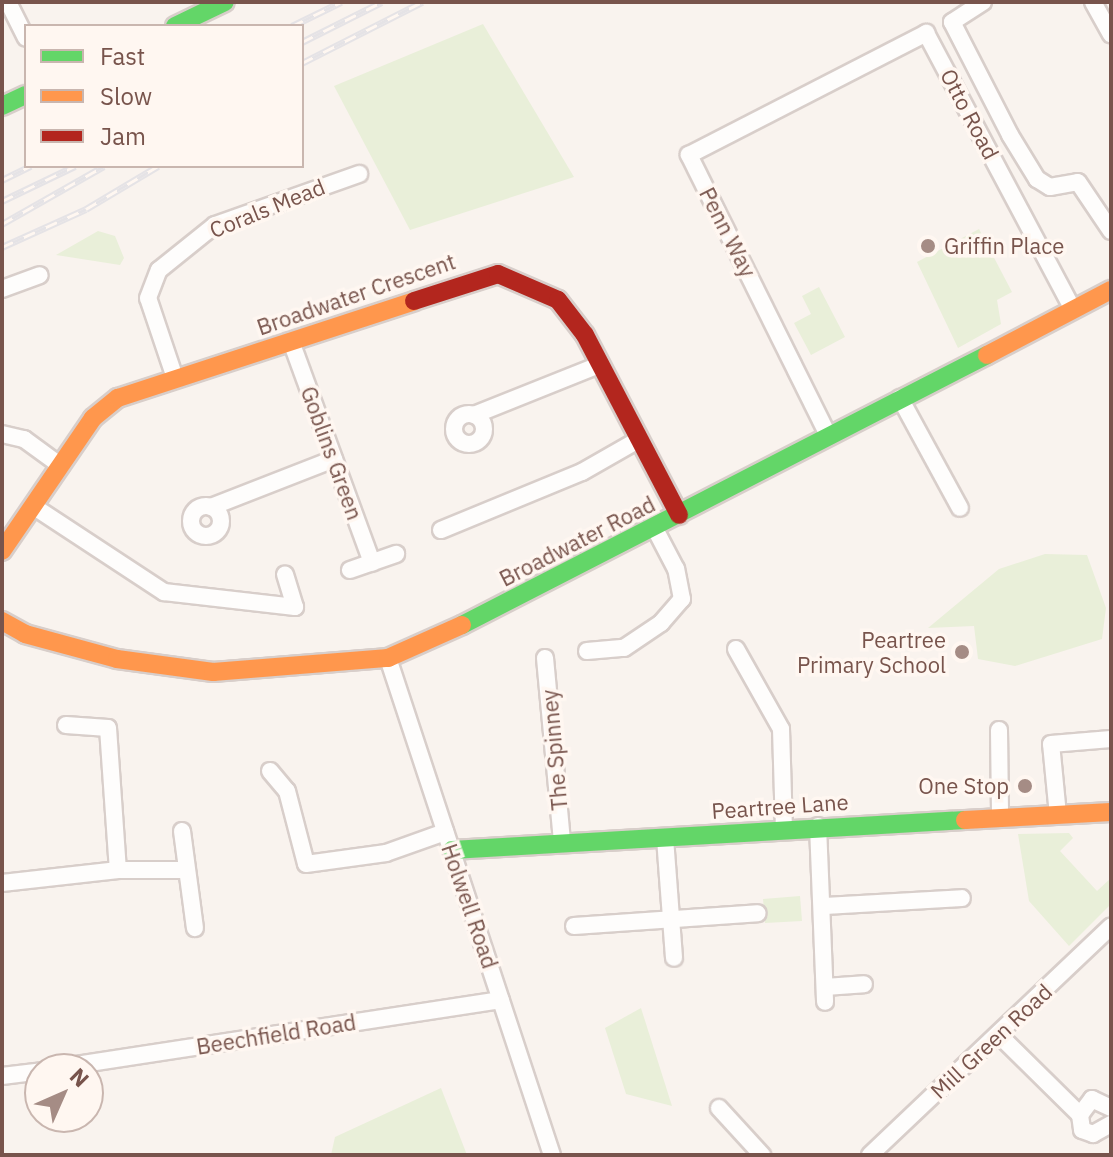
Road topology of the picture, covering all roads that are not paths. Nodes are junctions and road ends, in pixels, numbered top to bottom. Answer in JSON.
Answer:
{"nodes":[{"id":1,"x":8,"y":2,"type":"edge"},
{"id":2,"x":225,"y":2,"type":"edge"},
{"id":3,"x":983,"y":2,"type":"edge"},
{"id":4,"x":1093,"y":2,"type":"edge"},
{"id":5,"x":179,"y":24,"type":"edge"},
{"id":6,"x":24,"y":34,"type":"edge"},
{"id":7,"x":1111,"y":34,"type":"edge"},
{"id":8,"x":813,"y":92,"type":"joint"},
{"id":9,"x":24,"y":96,"type":"edge"},
{"id":10,"x":2,"y":106,"type":"edge"},
{"id":11,"x":359,"y":174,"type":"dead end"},
{"id":12,"x":1111,"y":231,"type":"edge"},
{"id":13,"x":40,"y":275,"type":"dead end"},
{"id":14,"x":2,"y":289,"type":"edge"},
{"id":15,"x":1111,"y":290,"type":"edge"},
{"id":16,"x":1073,"y":309,"type":"junction"},
{"id":17,"x":292,"y":344,"type":"junction"},
{"id":18,"x":599,"y":365,"type":"junction"},
{"id":19,"x":175,"y":378,"type":"junction"},
{"id":20,"x":900,"y":398,"type":"junction"},
{"id":21,"x":474,"y":415,"type":"dead end"},
{"id":22,"x":2,"y":434,"type":"edge"},
{"id":23,"x":828,"y":435,"type":"junction"},
{"id":24,"x":638,"y":440,"type":"junction"},
{"id":25,"x":334,"y":459,"type":"junction"},
{"id":26,"x":61,"y":466,"type":"junction"},
{"id":27,"x":33,"y":506,"type":"junction"},
{"id":28,"x":211,"y":507,"type":"dead end"},
{"id":29,"x":960,"y":508,"type":"dead end"},
{"id":30,"x":679,"y":515,"type":"junction"},
{"id":31,"x":654,"y":527,"type":"junction"},
{"id":32,"x":441,"y":530,"type":"dead end"},
{"id":33,"x":2,"y":551,"type":"edge"},
{"id":34,"x":396,"y":554,"type":"dead end"},
{"id":35,"x":372,"y":563,"type":"junction"},
{"id":36,"x":350,"y":570,"type":"dead end"},
{"id":37,"x":285,"y":574,"type":"dead end"},
{"id":38,"x":2,"y":621,"type":"edge"},
{"id":39,"x":25,"y":634,"type":"junction"},
{"id":40,"x":2,"y":638,"type":"edge"},
{"id":41,"x":736,"y":649,"type":"dead end"},
{"id":42,"x":587,"y":651,"type":"dead end"},
{"id":43,"x":388,"y":658,"type":"junction"},
{"id":44,"x":545,"y":658,"type":"dead end"},
{"id":45,"x":66,"y":725,"type":"dead end"},
{"id":46,"x":999,"y":730,"type":"dead end"},
{"id":47,"x":1111,"y":739,"type":"edge"},
{"id":48,"x":270,"y":771,"type":"dead end"},
{"id":49,"x":1111,"y":812,"type":"edge"},
{"id":50,"x":1058,"y":815,"type":"junction"},
{"id":51,"x":1000,"y":817,"type":"junction"},
{"id":52,"x":818,"y":826,"type":"junction"},
{"id":53,"x":784,"y":829,"type":"junction"},
{"id":54,"x":182,"y":831,"type":"dead end"},
{"id":55,"x":665,"y":838,"type":"junction"},
{"id":56,"x":448,"y":841,"type":"junction"},
{"id":57,"x":562,"y":843,"type":"junction"},
{"id":58,"x":118,"y":870,"type":"junction"},
{"id":59,"x":184,"y":870,"type":"junction"},
{"id":60,"x":2,"y":883,"type":"edge"},
{"id":61,"x":962,"y":898,"type":"dead end"},
{"id":62,"x":825,"y":906,"type":"junction"},
{"id":63,"x":758,"y":913,"type":"dead end"},
{"id":64,"x":672,"y":921,"type":"junction"},
{"id":65,"x":574,"y":926,"type":"dead end"},
{"id":66,"x":1111,"y":926,"type":"edge"},
{"id":67,"x":195,"y":928,"type":"dead end"},
{"id":68,"x":674,"y":958,"type":"dead end"},
{"id":69,"x":864,"y":984,"type":"dead end"},
{"id":70,"x":501,"y":1000,"type":"junction"},
{"id":71,"x":998,"y":1034,"type":"junction"},
{"id":72,"x":104,"y":1061,"type":"edge"},
{"id":73,"x":24,"y":1073,"type":"edge"},
{"id":74,"x":2,"y":1076,"type":"edge"},
{"id":75,"x":719,"y":1108,"type":"dead end"},
{"id":76,"x":1111,"y":1108,"type":"edge"},
{"id":77,"x":1080,"y":1115,"type":"junction"},
{"id":78,"x":1111,"y":1124,"type":"edge"},
{"id":79,"x":552,"y":1155,"type":"edge"},
{"id":80,"x":762,"y":1155,"type":"edge"},
{"id":81,"x":870,"y":1155,"type":"edge"}],
"edges":[{"from":1,"to":6,"type":"street"},
{"from":2,"to":5,"type":"street"},
{"from":3,"to":12,"type":"street"},
{"from":4,"to":7,"type":"street"},
{"from":8,"to":16,"type":"street","name":"Otto Road"},
{"from":8,"to":23,"type":"street","name":"Penn Way"},
{"from":9,"to":10,"type":"street"},
{"from":11,"to":19,"type":"street","name":"Corals Mead"},
{"from":13,"to":14,"type":"street"},
{"from":15,"to":16,"type":"street","name":"Broadwater Road"},
{"from":16,"to":20,"type":"street","name":"Broadwater Road"},
{"from":17,"to":18,"type":"street","name":"Broadwater Crescent"},
{"from":17,"to":19,"type":"street","name":"Broadwater Crescent"},
{"from":17,"to":25,"type":"street","name":"Goblins Green"},
{"from":18,"to":21,"type":"street"},
{"from":18,"to":24,"type":"street","name":"Broadwater Crescent"},
{"from":19,"to":26,"type":"street","name":"Broadwater Crescent"},
{"from":20,"to":23,"type":"street","name":"Broadwater Road"},
{"from":20,"to":29,"type":"street"},
{"from":22,"to":26,"type":"street"},
{"from":23,"to":30,"type":"street","name":"Broadwater Road"},
{"from":24,"to":30,"type":"street","name":"Broadwater Crescent"},
{"from":24,"to":32,"type":"street"},
{"from":25,"to":28,"type":"street"},
{"from":25,"to":35,"type":"street","name":"Goblins Green"},
{"from":26,"to":27,"type":"street","name":"Broadwater Crescent"},
{"from":27,"to":33,"type":"street","name":"Broadwater Crescent"},
{"from":27,"to":37,"type":"street"},
{"from":30,"to":31,"type":"street","name":"Broadwater Road"},
{"from":31,"to":42,"type":"street"},
{"from":31,"to":43,"type":"street","name":"Broadwater Road"},
{"from":34,"to":35,"type":"street"},
{"from":35,"to":36,"type":"street"},
{"from":38,"to":39,"type":"street","name":"Broadwater Road"},
{"from":39,"to":40,"type":"street","name":"Broadwater Road"},
{"from":39,"to":43,"type":"street","name":"Broadwater Road"},
{"from":41,"to":53,"type":"street"},
{"from":43,"to":56,"type":"street","name":"Holwell Road"},
{"from":44,"to":57,"type":"street","name":"The Spinney"},
{"from":45,"to":58,"type":"street"},
{"from":46,"to":51,"type":"street"},
{"from":47,"to":50,"type":"street"},
{"from":48,"to":56,"type":"street"},
{"from":49,"to":50,"type":"street","name":"Peartree Lane"},
{"from":50,"to":51,"type":"street","name":"Peartree Lane"},
{"from":51,"to":52,"type":"street","name":"Peartree Lane"},
{"from":52,"to":53,"type":"street","name":"Peartree Lane"},
{"from":52,"to":62,"type":"street"},
{"from":53,"to":55,"type":"street","name":"Peartree Lane"},
{"from":54,"to":59,"type":"street"},
{"from":55,"to":57,"type":"street","name":"Peartree Lane"},
{"from":55,"to":64,"type":"street"},
{"from":56,"to":57,"type":"street","name":"Peartree Lane"},
{"from":56,"to":70,"type":"street","name":"Holwell Road"},
{"from":58,"to":59,"type":"street"},
{"from":58,"to":60,"type":"street"},
{"from":59,"to":67,"type":"street"},
{"from":61,"to":62,"type":"street"},
{"from":62,"to":69,"type":"street"},
{"from":63,"to":64,"type":"street"},
{"from":64,"to":65,"type":"street"},
{"from":64,"to":68,"type":"street"},
{"from":66,"to":71,"type":"street","name":"Mill Green Road"},
{"from":70,"to":72,"type":"street","name":"Beechfield Road"},
{"from":70,"to":79,"type":"street","name":"Holwell Road"},
{"from":71,"to":77,"type":"street"},
{"from":71,"to":81,"type":"street","name":"Mill Green Road"},
{"from":73,"to":74,"type":"street"},
{"from":75,"to":80,"type":"street"},
{"from":76,"to":77,"type":"street"},
{"from":77,"to":78,"type":"street"}]}
